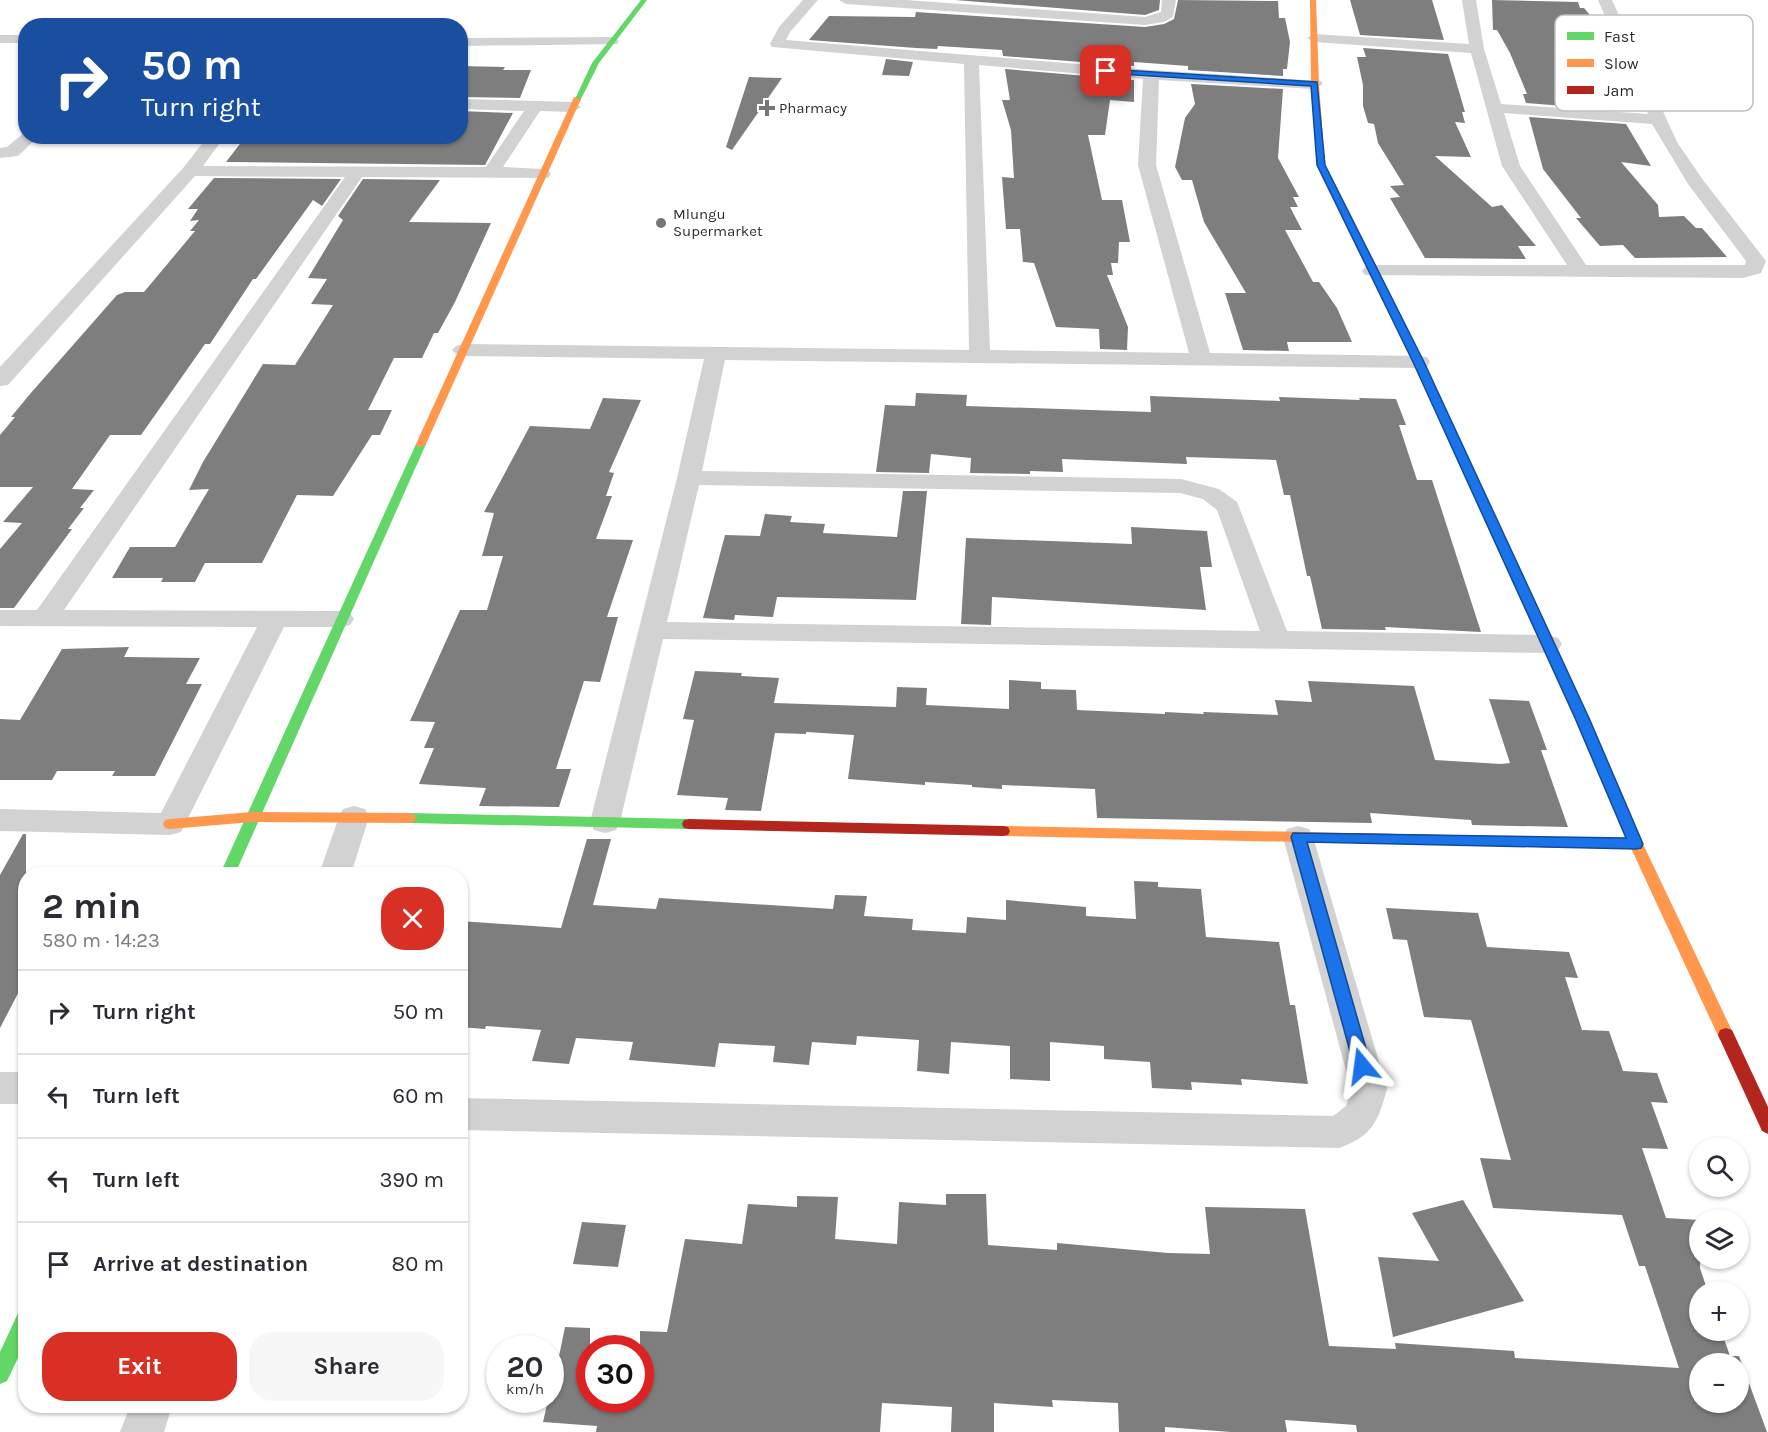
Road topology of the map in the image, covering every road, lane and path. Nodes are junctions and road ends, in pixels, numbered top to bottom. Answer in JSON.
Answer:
{"nodes":[{"id":1,"x":644,"y":0,"type":"edge"},
{"id":2,"x":811,"y":0,"type":"edge"},
{"id":3,"x":846,"y":0,"type":"edge"},
{"id":4,"x":1169,"y":0,"type":"edge"},
{"id":5,"x":1313,"y":0,"type":"edge"},
{"id":6,"x":1469,"y":0,"type":"edge"},
{"id":7,"x":1605,"y":0,"type":"edge"},
{"id":8,"x":957,"y":3,"type":"edge"},
{"id":9,"x":1612,"y":15,"type":"edge"},
{"id":10,"x":1314,"y":38,"type":"junction"},
{"id":11,"x":0,"y":39,"type":"edge"},
{"id":12,"x":18,"y":39,"type":"edge"},
{"id":13,"x":612,"y":41,"type":"junction"},
{"id":14,"x":468,"y":42,"type":"edge"},
{"id":15,"x":1476,"y":49,"type":"junction"},
{"id":16,"x":971,"y":60,"type":"junction"},
{"id":17,"x":1151,"y":75,"type":"junction"},
{"id":18,"x":1315,"y":84,"type":"junction"},
{"id":19,"x":468,"y":104,"type":"edge"},
{"id":20,"x":535,"y":106,"type":"junction"},
{"id":21,"x":573,"y":107,"type":"junction"},
{"id":22,"x":1495,"y":108,"type":"junction"},
{"id":23,"x":1654,"y":111,"type":"edge"},
{"id":24,"x":1656,"y":119,"type":"junction"},
{"id":25,"x":22,"y":144,"type":"edge"},
{"id":26,"x":212,"y":144,"type":"edge"},
{"id":27,"x":0,"y":153,"type":"edge"},
{"id":28,"x":190,"y":171,"type":"junction"},
{"id":29,"x":357,"y":172,"type":"junction"},
{"id":30,"x":491,"y":172,"type":"junction"},
{"id":31,"x":542,"y":174,"type":"junction"},
{"id":32,"x":1372,"y":271,"type":"junction"},
{"id":33,"x":1580,"y":271,"type":"junction"},
{"id":34,"x":463,"y":350,"type":"junction"},
{"id":35,"x":716,"y":353,"type":"junction"},
{"id":36,"x":980,"y":356,"type":"junction"},
{"id":37,"x":1201,"y":359,"type":"junction"},
{"id":38,"x":1419,"y":362,"type":"junction"},
{"id":39,"x":0,"y":380,"type":"edge"},
{"id":40,"x":689,"y":478,"type":"junction"},
{"id":41,"x":0,"y":618,"type":"edge"},
{"id":42,"x":45,"y":618,"type":"junction"},
{"id":43,"x":275,"y":619,"type":"junction"},
{"id":44,"x":341,"y":620,"type":"junction"},
{"id":45,"x":653,"y":630,"type":"junction"},
{"id":46,"x":1277,"y":640,"type":"junction"},
{"id":47,"x":1548,"y":644,"type":"junction"},
{"id":48,"x":252,"y":817,"type":"junction"},
{"id":49,"x":354,"y":817,"type":"junction"},
{"id":50,"x":0,"y":820,"type":"edge"},
{"id":51,"x":605,"y":822,"type":"junction"},
{"id":52,"x":170,"y":824,"type":"junction"},
{"id":53,"x":1298,"y":837,"type":"junction"},
{"id":54,"x":1636,"y":844,"type":"junction"},
{"id":55,"x":229,"y":867,"type":"edge"},
{"id":56,"x":337,"y":867,"type":"edge"},
{"id":57,"x":0,"y":1088,"type":"edge"},
{"id":58,"x":18,"y":1088,"type":"edge"},
{"id":59,"x":468,"y":1114,"type":"edge"},
{"id":60,"x":1768,"y":1126,"type":"edge"},
{"id":61,"x":18,"y":1335,"type":"edge"},
{"id":62,"x":0,"y":1374,"type":"edge"},
{"id":63,"x":149,"y":1413,"type":"edge"},
{"id":64,"x":142,"y":1432,"type":"edge"}],
"edges":[{"from":1,"to":13,"type":"street"},
{"from":2,"to":16,"type":"street"},
{"from":3,"to":8,"type":"street"},
{"from":4,"to":8,"type":"street"},
{"from":5,"to":10,"type":"street"},
{"from":6,"to":15,"type":"street"},
{"from":7,"to":9,"type":"street"},
{"from":10,"to":15,"type":"street"},
{"from":10,"to":18,"type":"street"},
{"from":11,"to":12,"type":"street"},
{"from":13,"to":14,"type":"street"},
{"from":13,"to":21,"type":"street"},
{"from":15,"to":22,"type":"street"},
{"from":16,"to":17,"type":"street"},
{"from":16,"to":36,"type":"street"},
{"from":17,"to":18,"type":"street"},
{"from":17,"to":37,"type":"street"},
{"from":18,"to":32,"type":"street"},
{"from":19,"to":20,"type":"street"},
{"from":20,"to":21,"type":"street"},
{"from":20,"to":30,"type":"street"},
{"from":21,"to":31,"type":"street"},
{"from":22,"to":24,"type":"street"},
{"from":22,"to":33,"type":"street"},
{"from":23,"to":24,"type":"street"},
{"from":24,"to":33,"type":"street"},
{"from":25,"to":27,"type":"street"},
{"from":26,"to":28,"type":"street"},
{"from":28,"to":29,"type":"street"},
{"from":28,"to":39,"type":"street"},
{"from":29,"to":30,"type":"street"},
{"from":29,"to":42,"type":"street"},
{"from":30,"to":31,"type":"street"},
{"from":31,"to":34,"type":"street"},
{"from":32,"to":33,"type":"street"},
{"from":32,"to":38,"type":"street"},
{"from":34,"to":35,"type":"street"},
{"from":34,"to":44,"type":"street"},
{"from":35,"to":36,"type":"street"},
{"from":35,"to":40,"type":"street"},
{"from":36,"to":37,"type":"street"},
{"from":37,"to":38,"type":"street"},
{"from":38,"to":47,"type":"street"},
{"from":40,"to":45,"type":"street"},
{"from":40,"to":46,"type":"street"},
{"from":41,"to":42,"type":"street"},
{"from":42,"to":43,"type":"street"},
{"from":43,"to":44,"type":"street"},
{"from":43,"to":52,"type":"street"},
{"from":44,"to":48,"type":"street"},
{"from":45,"to":46,"type":"street"},
{"from":45,"to":51,"type":"street"},
{"from":46,"to":47,"type":"street"},
{"from":47,"to":54,"type":"street"},
{"from":48,"to":49,"type":"street"},
{"from":48,"to":52,"type":"street"},
{"from":48,"to":55,"type":"street"},
{"from":49,"to":51,"type":"street"},
{"from":49,"to":56,"type":"street"},
{"from":50,"to":52,"type":"street"},
{"from":51,"to":53,"type":"street"},
{"from":53,"to":54,"type":"street"},
{"from":53,"to":59,"type":"street"},
{"from":54,"to":60,"type":"street"},
{"from":57,"to":58,"type":"street"},
{"from":61,"to":62,"type":"street"},
{"from":63,"to":64,"type":"street"}]}
